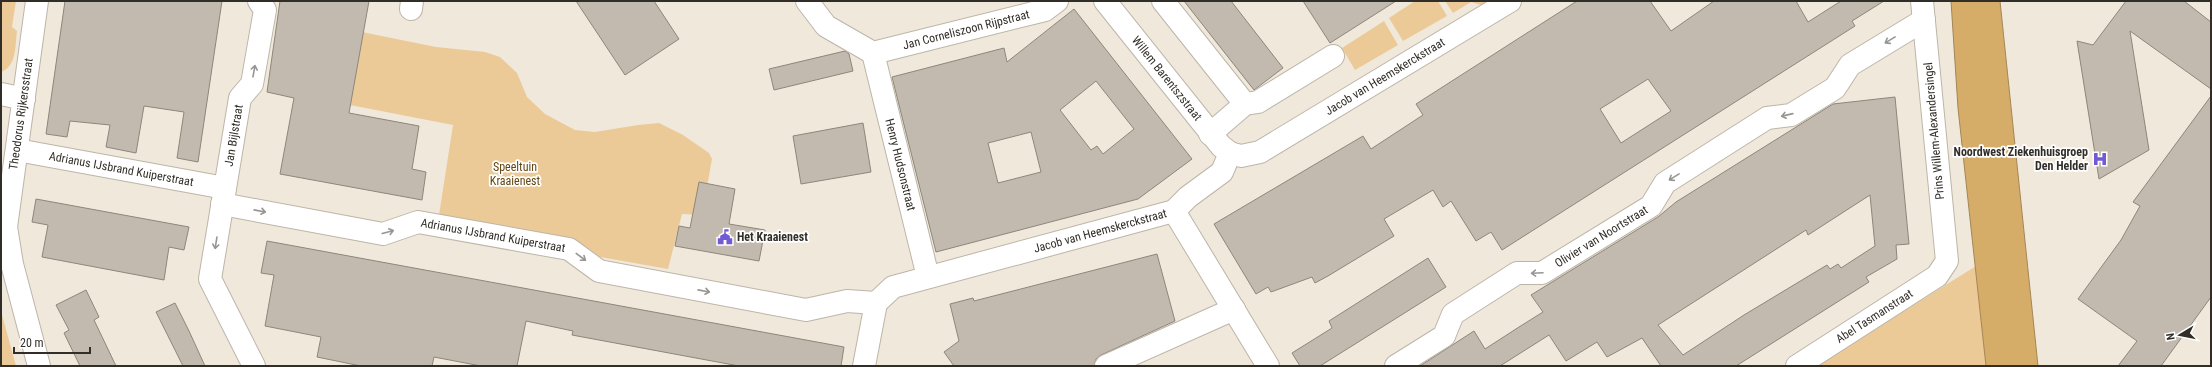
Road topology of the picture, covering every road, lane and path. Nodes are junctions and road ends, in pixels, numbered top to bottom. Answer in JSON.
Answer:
{"nodes":[{"id":1,"x":37,"y":1,"type":"edge"},
{"id":2,"x":258,"y":1,"type":"edge"},
{"id":3,"x":807,"y":1,"type":"edge"},
{"id":4,"x":1057,"y":1,"type":"edge"},
{"id":5,"x":1105,"y":1,"type":"edge"},
{"id":6,"x":1163,"y":1,"type":"edge"},
{"id":7,"x":1507,"y":2,"type":"edge"},
{"id":8,"x":1923,"y":10,"type":"edge"},
{"id":9,"x":873,"y":53,"type":"junction"},
{"id":10,"x":1334,"y":56,"type":"dead end"},
{"id":11,"x":1,"y":94,"type":"edge"},
{"id":12,"x":24,"y":99,"type":"junction"},
{"id":13,"x":1245,"y":104,"type":"junction"},
{"id":14,"x":1210,"y":134,"type":"junction"},
{"id":15,"x":17,"y":150,"type":"junction"},
{"id":16,"x":1230,"y":153,"type":"junction"},
{"id":17,"x":223,"y":196,"type":"junction"},
{"id":18,"x":1174,"y":211,"type":"junction"},
{"id":19,"x":1947,"y":262,"type":"joint"},
{"id":20,"x":928,"y":277,"type":"junction"},
{"id":21,"x":876,"y":303,"type":"junction"},
{"id":22,"x":1234,"y":309,"type":"junction"},
{"id":23,"x":39,"y":366,"type":"edge"},
{"id":24,"x":254,"y":366,"type":"edge"},
{"id":25,"x":864,"y":366,"type":"edge"},
{"id":26,"x":1106,"y":366,"type":"edge"},
{"id":27,"x":1268,"y":366,"type":"edge"},
{"id":28,"x":1396,"y":366,"type":"edge"},
{"id":29,"x":1797,"y":366,"type":"edge"}],
"edges":[{"from":1,"to":12,"type":"street","name":"Theodorus Rijkersstraat"},
{"from":17,"to":2,"type":"street","name":"Jan Bijlstraat","one_way":true},
{"from":3,"to":9,"type":"street"},
{"from":4,"to":9,"type":"street","name":"Jan Corneliszoon Rijpstraat"},
{"from":5,"to":14,"type":"street","name":"Willem Barentszstraat"},
{"from":6,"to":13,"type":"street"},
{"from":7,"to":16,"type":"street","name":"Jacob van Heemskerckstraat"},
{"from":8,"to":19,"type":"street","name":"Prins Willem-Alexandersingel"},
{"from":8,"to":28,"type":"street","name":"Olivier van Noortstraat","one_way":true},
{"from":9,"to":20,"type":"street","name":"Henry Hudsonstraat"},
{"from":10,"to":13,"type":"street"},
{"from":11,"to":12,"type":"street"},
{"from":12,"to":15,"type":"street","name":"Theodorus Rijkersstraat"},
{"from":13,"to":14,"type":"street"},
{"from":14,"to":16,"type":"street","name":"Willem Barentszstraat"},
{"from":15,"to":17,"type":"street","name":"Adrianus IJsbrand Kuiperstraat"},
{"from":15,"to":23,"type":"street","name":"Theodorus Rijkersstraat"},
{"from":16,"to":18,"type":"street","name":"Jacob van Heemskerckstraat"},
{"from":17,"to":21,"type":"street","name":"Adrianus IJsbrand Kuiperstraat","one_way":true},
{"from":17,"to":24,"type":"street","name":"Jan Bijlstraat","one_way":true},
{"from":18,"to":20,"type":"street","name":"Jacob van Heemskerckstraat"},
{"from":18,"to":22,"type":"street"},
{"from":19,"to":29,"type":"street","name":"Abel Tasmanstraat"},
{"from":20,"to":21,"type":"street","name":"Jacob van Heemskerckstraat"},
{"from":21,"to":25,"type":"street"},
{"from":22,"to":26,"type":"street"},
{"from":22,"to":27,"type":"street"}]}
